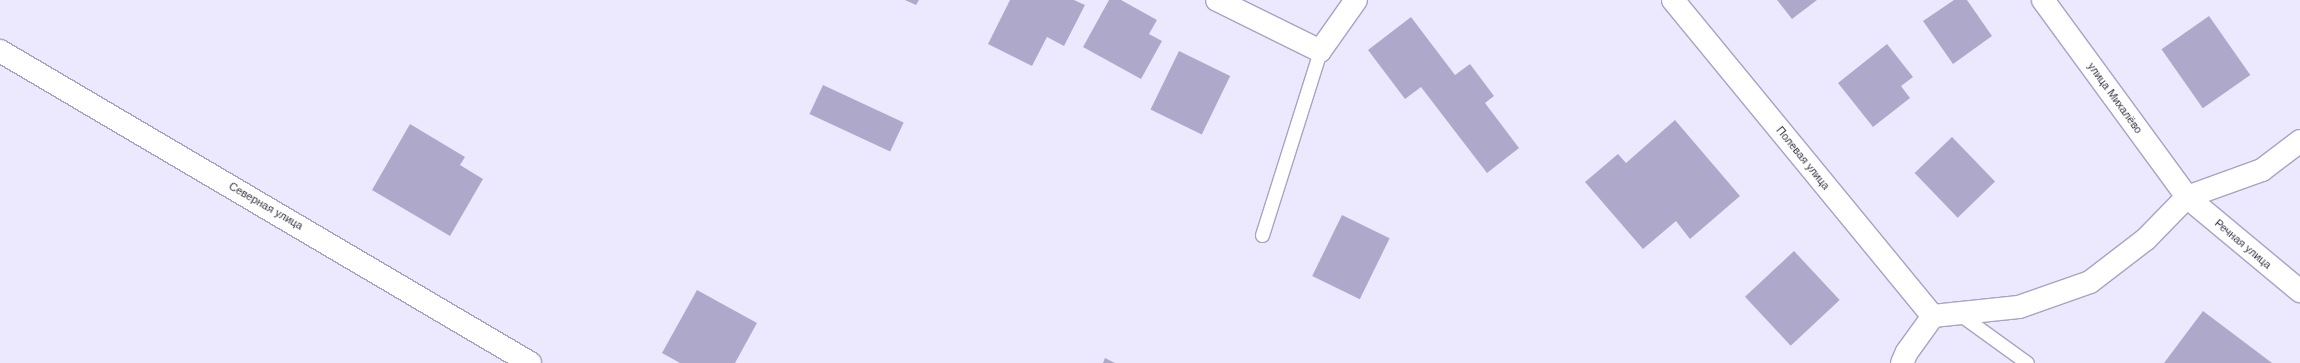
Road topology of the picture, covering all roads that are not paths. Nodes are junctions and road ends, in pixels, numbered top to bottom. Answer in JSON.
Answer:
{"nodes":[{"id":1,"x":1217,"y":0,"type":"edge"},
{"id":2,"x":1356,"y":0,"type":"edge"},
{"id":3,"x":1673,"y":0,"type":"edge"},
{"id":4,"x":2043,"y":0,"type":"edge"},
{"id":5,"x":0,"y":51,"type":"edge"},
{"id":6,"x":1320,"y":51,"type":"junction"},
{"id":7,"x":2300,"y":141,"type":"edge"},
{"id":8,"x":2187,"y":196,"type":"junction"},
{"id":9,"x":1262,"y":236,"type":"dead end"},
{"id":10,"x":2300,"y":291,"type":"edge"},
{"id":11,"x":1958,"y":314,"type":"junction"},
{"id":12,"x":1933,"y":316,"type":"junction"},
{"id":13,"x":530,"y":363,"type":"edge"},
{"id":14,"x":1902,"y":363,"type":"edge"},
{"id":15,"x":2026,"y":363,"type":"edge"}],
"edges":[{"from":1,"to":6,"type":"street"},
{"from":2,"to":6,"type":"street"},
{"from":3,"to":12,"type":"street","name":"Полевая улица"},
{"from":4,"to":8,"type":"street","name":"улица Михалёво"},
{"from":5,"to":13,"type":"street","name":"Северная улица"},
{"from":6,"to":9,"type":"lane"},
{"from":7,"to":8,"type":"street"},
{"from":8,"to":10,"type":"street","name":"Речная улица"},
{"from":8,"to":11,"type":"street"},
{"from":11,"to":12,"type":"street"},
{"from":11,"to":15,"type":"lane"},
{"from":12,"to":14,"type":"street"}]}
